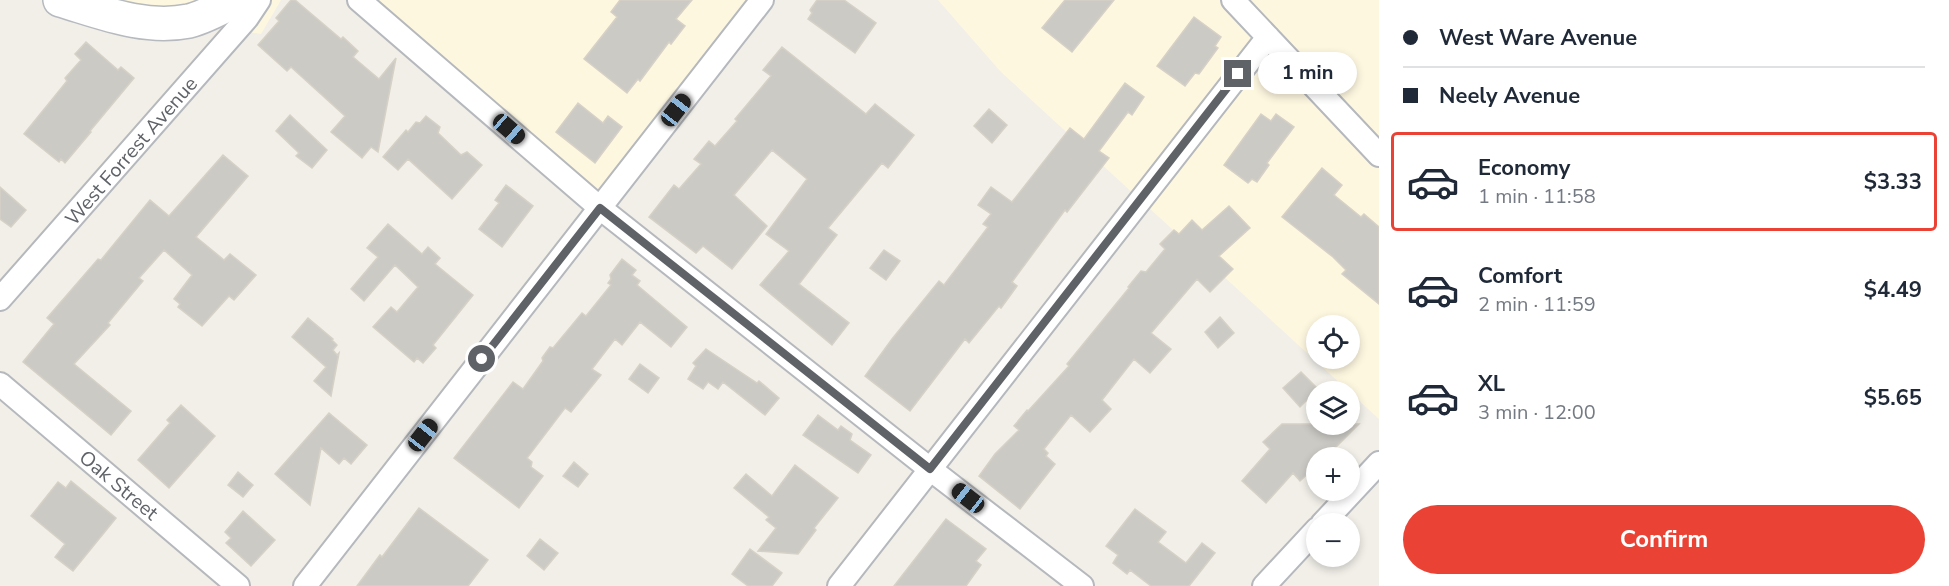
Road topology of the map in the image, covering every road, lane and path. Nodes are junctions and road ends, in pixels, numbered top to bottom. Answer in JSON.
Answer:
{"nodes":[{"id":1,"x":60,"y":0,"type":"edge"},
{"id":2,"x":129,"y":0,"type":"edge"},
{"id":3,"x":172,"y":0,"type":"edge"},
{"id":4,"x":236,"y":0,"type":"edge"},
{"id":5,"x":259,"y":0,"type":"edge"},
{"id":6,"x":359,"y":0,"type":"edge"},
{"id":7,"x":762,"y":0,"type":"edge"},
{"id":8,"x":1233,"y":0,"type":"edge"},
{"id":9,"x":1268,"y":37,"type":"junction"},
{"id":10,"x":1379,"y":155,"type":"edge"},
{"id":11,"x":600,"y":208,"type":"junction"},
{"id":12,"x":0,"y":299,"type":"edge"},
{"id":13,"x":0,"y":384,"type":"edge"},
{"id":14,"x":1379,"y":463,"type":"edge"},
{"id":15,"x":930,"y":469,"type":"junction"},
{"id":16,"x":1333,"y":513,"type":"edge"},
{"id":17,"x":1306,"y":541,"type":"edge"},
{"id":18,"x":238,"y":586,"type":"edge"},
{"id":19,"x":305,"y":586,"type":"edge"},
{"id":20,"x":839,"y":586,"type":"edge"},
{"id":21,"x":1082,"y":586,"type":"edge"},
{"id":22,"x":1264,"y":586,"type":"edge"}],
"edges":[{"from":1,"to":4,"type":"main road"},
{"from":2,"to":3,"type":"main road"},
{"from":5,"to":12,"type":"street","name":"West Forrest Avenue"},
{"from":6,"to":11,"type":"street"},
{"from":7,"to":11,"type":"street"},
{"from":8,"to":9,"type":"street"},
{"from":9,"to":10,"type":"street"},
{"from":9,"to":15,"type":"street"},
{"from":11,"to":15,"type":"street"},
{"from":11,"to":19,"type":"street"},
{"from":13,"to":18,"type":"street","name":"Oak Street"},
{"from":14,"to":16,"type":"street"},
{"from":15,"to":20,"type":"street"},
{"from":15,"to":21,"type":"street"},
{"from":17,"to":22,"type":"street"}]}
